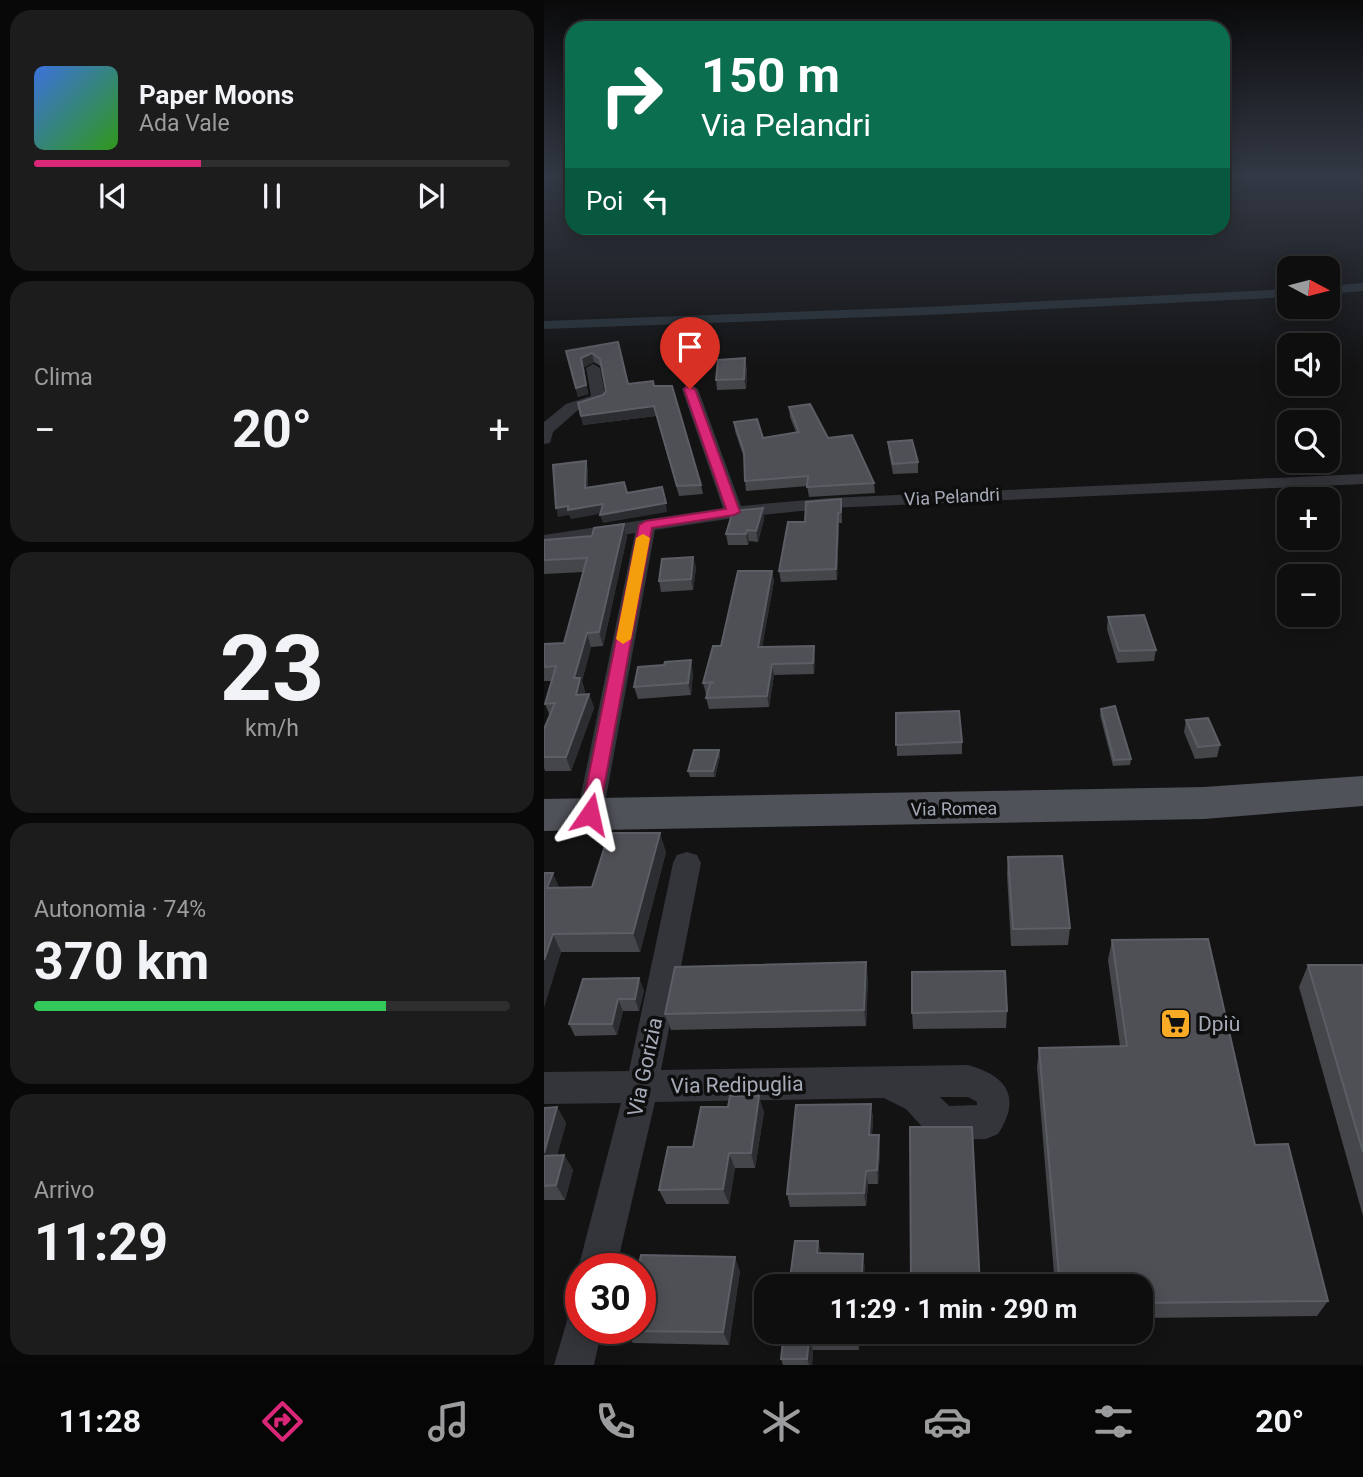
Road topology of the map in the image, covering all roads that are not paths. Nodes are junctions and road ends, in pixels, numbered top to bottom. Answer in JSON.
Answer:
{"nodes":[{"id":1,"x":593,"y":368,"type":"dead end"},
{"id":2,"x":690,"y":389,"type":"dead end"},
{"id":3,"x":544,"y":439,"type":"edge"},
{"id":4,"x":1363,"y":479,"type":"edge"},
{"id":5,"x":734,"y":512,"type":"junction"},
{"id":6,"x":646,"y":525,"type":"junction"},
{"id":7,"x":544,"y":541,"type":"edge"},
{"id":8,"x":1363,"y":791,"type":"edge"},
{"id":9,"x":590,"y":814,"type":"junction"},
{"id":10,"x":544,"y":815,"type":"edge"},
{"id":11,"x":687,"y":863,"type":"dead end"},
{"id":12,"x":887,"y":1083,"type":"dead end"},
{"id":13,"x":642,"y":1086,"type":"junction"},
{"id":14,"x":544,"y":1088,"type":"edge"},
{"id":15,"x":601,"y":1253,"type":"edge"},
{"id":16,"x":579,"y":1344,"type":"edge"},
{"id":17,"x":574,"y":1365,"type":"edge"}],
"edges":[{"from":1,"to":3,"type":"street"},
{"from":2,"to":5,"type":"street"},
{"from":4,"to":5,"type":"street","name":"Via Pelandri"},
{"from":5,"to":6,"type":"street","name":"Via Pelandri"},
{"from":6,"to":7,"type":"street","name":"Via Pelandri"},
{"from":6,"to":9,"type":"street"},
{"from":8,"to":9,"type":"main road","name":"Via Romea"},
{"from":9,"to":10,"type":"main road","name":"Via Romea"},
{"from":11,"to":13,"type":"street","name":"Via Gorizia"},
{"from":12,"to":13,"type":"street","name":"Via Redipuglia"},
{"from":13,"to":14,"type":"street","name":"Via Redipuglia"},
{"from":13,"to":15,"type":"street","name":"Via Gorizia"},
{"from":16,"to":17,"type":"street"}]}
